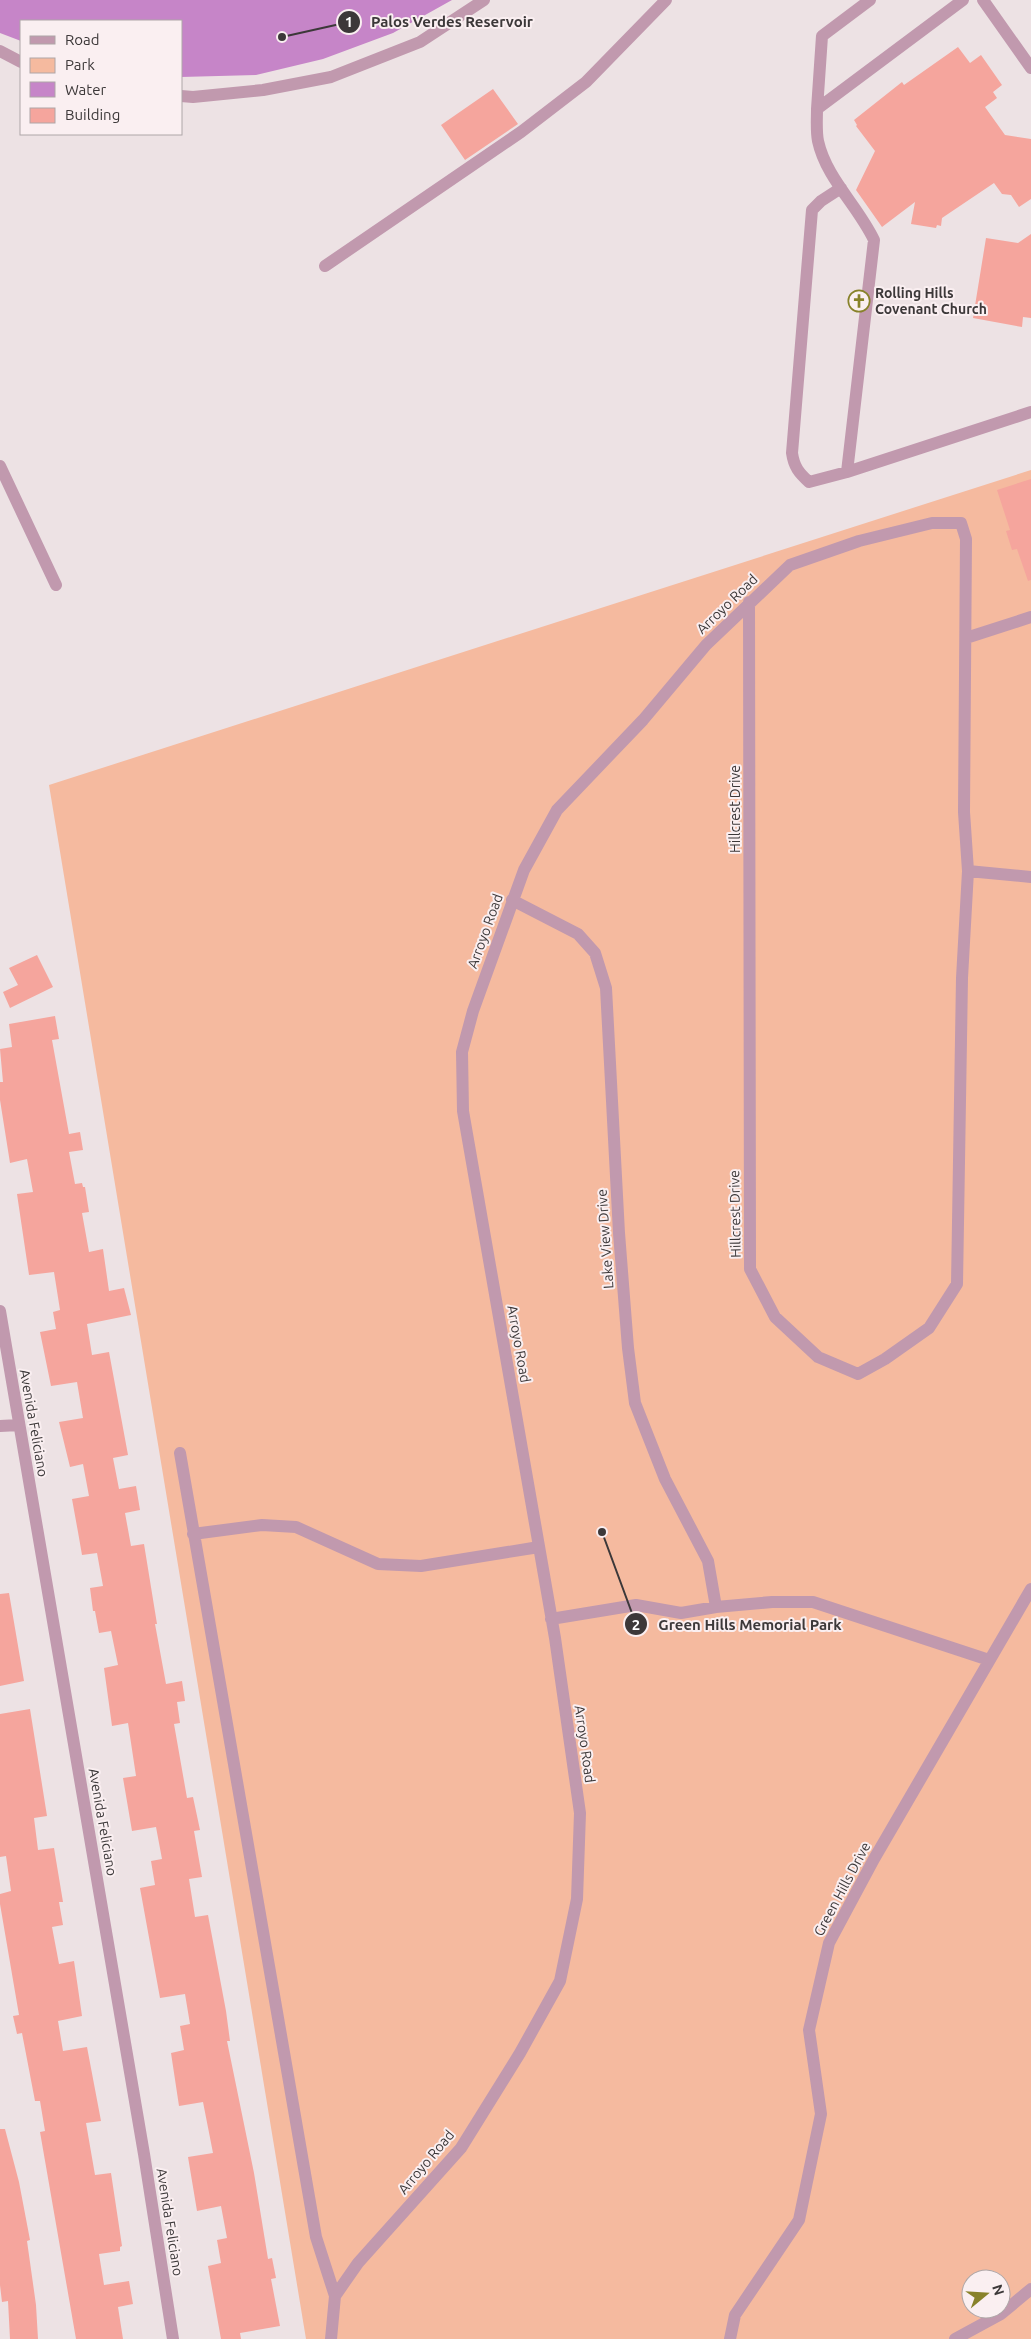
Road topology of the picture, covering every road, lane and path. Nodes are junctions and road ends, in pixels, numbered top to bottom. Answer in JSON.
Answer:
{"nodes":[{"id":1,"x":484,"y":0,"type":"edge"},
{"id":2,"x":666,"y":0,"type":"edge"},
{"id":3,"x":870,"y":0,"type":"edge"},
{"id":4,"x":963,"y":0,"type":"edge"},
{"id":5,"x":982,"y":0,"type":"edge"},
{"id":6,"x":0,"y":51,"type":"edge"},
{"id":7,"x":20,"y":61,"type":"edge"},
{"id":8,"x":1031,"y":68,"type":"edge"},
{"id":9,"x":182,"y":96,"type":"edge"},
{"id":10,"x":817,"y":109,"type":"junction"},
{"id":11,"x":840,"y":188,"type":"junction"},
{"id":12,"x":325,"y":266,"type":"dead end"},
{"id":13,"x":1031,"y":412,"type":"edge"},
{"id":14,"x":0,"y":466,"type":"edge"},
{"id":15,"x":847,"y":472,"type":"junction"},
{"id":16,"x":961,"y":523,"type":"joint"},
{"id":17,"x":56,"y":584,"type":"dead end"},
{"id":18,"x":749,"y":602,"type":"junction"},
{"id":19,"x":1031,"y":617,"type":"edge"},
{"id":20,"x":966,"y":638,"type":"junction"},
{"id":21,"x":968,"y":871,"type":"junction"},
{"id":22,"x":1031,"y":877,"type":"edge"},
{"id":23,"x":512,"y":900,"type":"junction"},
{"id":24,"x":0,"y":1311,"type":"edge"},
{"id":25,"x":19,"y":1425,"type":"junction"},
{"id":26,"x":0,"y":1426,"type":"edge"},
{"id":27,"x":180,"y":1453,"type":"dead end"},
{"id":28,"x":193,"y":1534,"type":"junction"},
{"id":29,"x":539,"y":1547,"type":"junction"},
{"id":30,"x":1031,"y":1588,"type":"edge"},
{"id":31,"x":716,"y":1606,"type":"junction"},
{"id":32,"x":551,"y":1619,"type":"junction"},
{"id":33,"x":989,"y":1660,"type":"junction"},
{"id":34,"x":1031,"y":2288,"type":"edge"},
{"id":35,"x":335,"y":2296,"type":"junction"},
{"id":36,"x":173,"y":2339,"type":"edge"},
{"id":37,"x":331,"y":2339,"type":"edge"},
{"id":38,"x":730,"y":2339,"type":"edge"},
{"id":39,"x":955,"y":2339,"type":"edge"}],
"edges":[{"from":1,"to":9,"type":"street"},
{"from":2,"to":12,"type":"street"},
{"from":3,"to":10,"type":"street"},
{"from":4,"to":10,"type":"street"},
{"from":5,"to":8,"type":"street"},
{"from":6,"to":7,"type":"street"},
{"from":10,"to":11,"type":"street"},
{"from":11,"to":15,"type":"street"},
{"from":11,"to":15,"type":"street"},
{"from":13,"to":15,"type":"street"},
{"from":14,"to":17,"type":"street"},
{"from":16,"to":18,"type":"street","name":"Arroyo Road"},
{"from":16,"to":20,"type":"street","name":"Hillcrest Drive"},
{"from":18,"to":21,"type":"street","name":"Hillcrest Drive"},
{"from":18,"to":23,"type":"street","name":"Arroyo Road"},
{"from":19,"to":20,"type":"street"},
{"from":20,"to":21,"type":"street","name":"Hillcrest Drive"},
{"from":21,"to":22,"type":"street"},
{"from":23,"to":29,"type":"street","name":"Arroyo Road"},
{"from":23,"to":31,"type":"street","name":"Lake View Drive"},
{"from":24,"to":25,"type":"street","name":"Avenida Feliciano"},
{"from":25,"to":26,"type":"street"},
{"from":25,"to":36,"type":"street","name":"Avenida Feliciano"},
{"from":27,"to":28,"type":"street"},
{"from":28,"to":29,"type":"street"},
{"from":28,"to":35,"type":"street"},
{"from":29,"to":32,"type":"street","name":"Arroyo Road"},
{"from":30,"to":33,"type":"street","name":"Green Hills Drive"},
{"from":31,"to":32,"type":"street"},
{"from":31,"to":33,"type":"street"},
{"from":32,"to":35,"type":"street","name":"Arroyo Road"},
{"from":33,"to":38,"type":"street","name":"Green Hills Drive"},
{"from":34,"to":39,"type":"street"},
{"from":35,"to":37,"type":"street","name":"Arroyo Road"}]}
